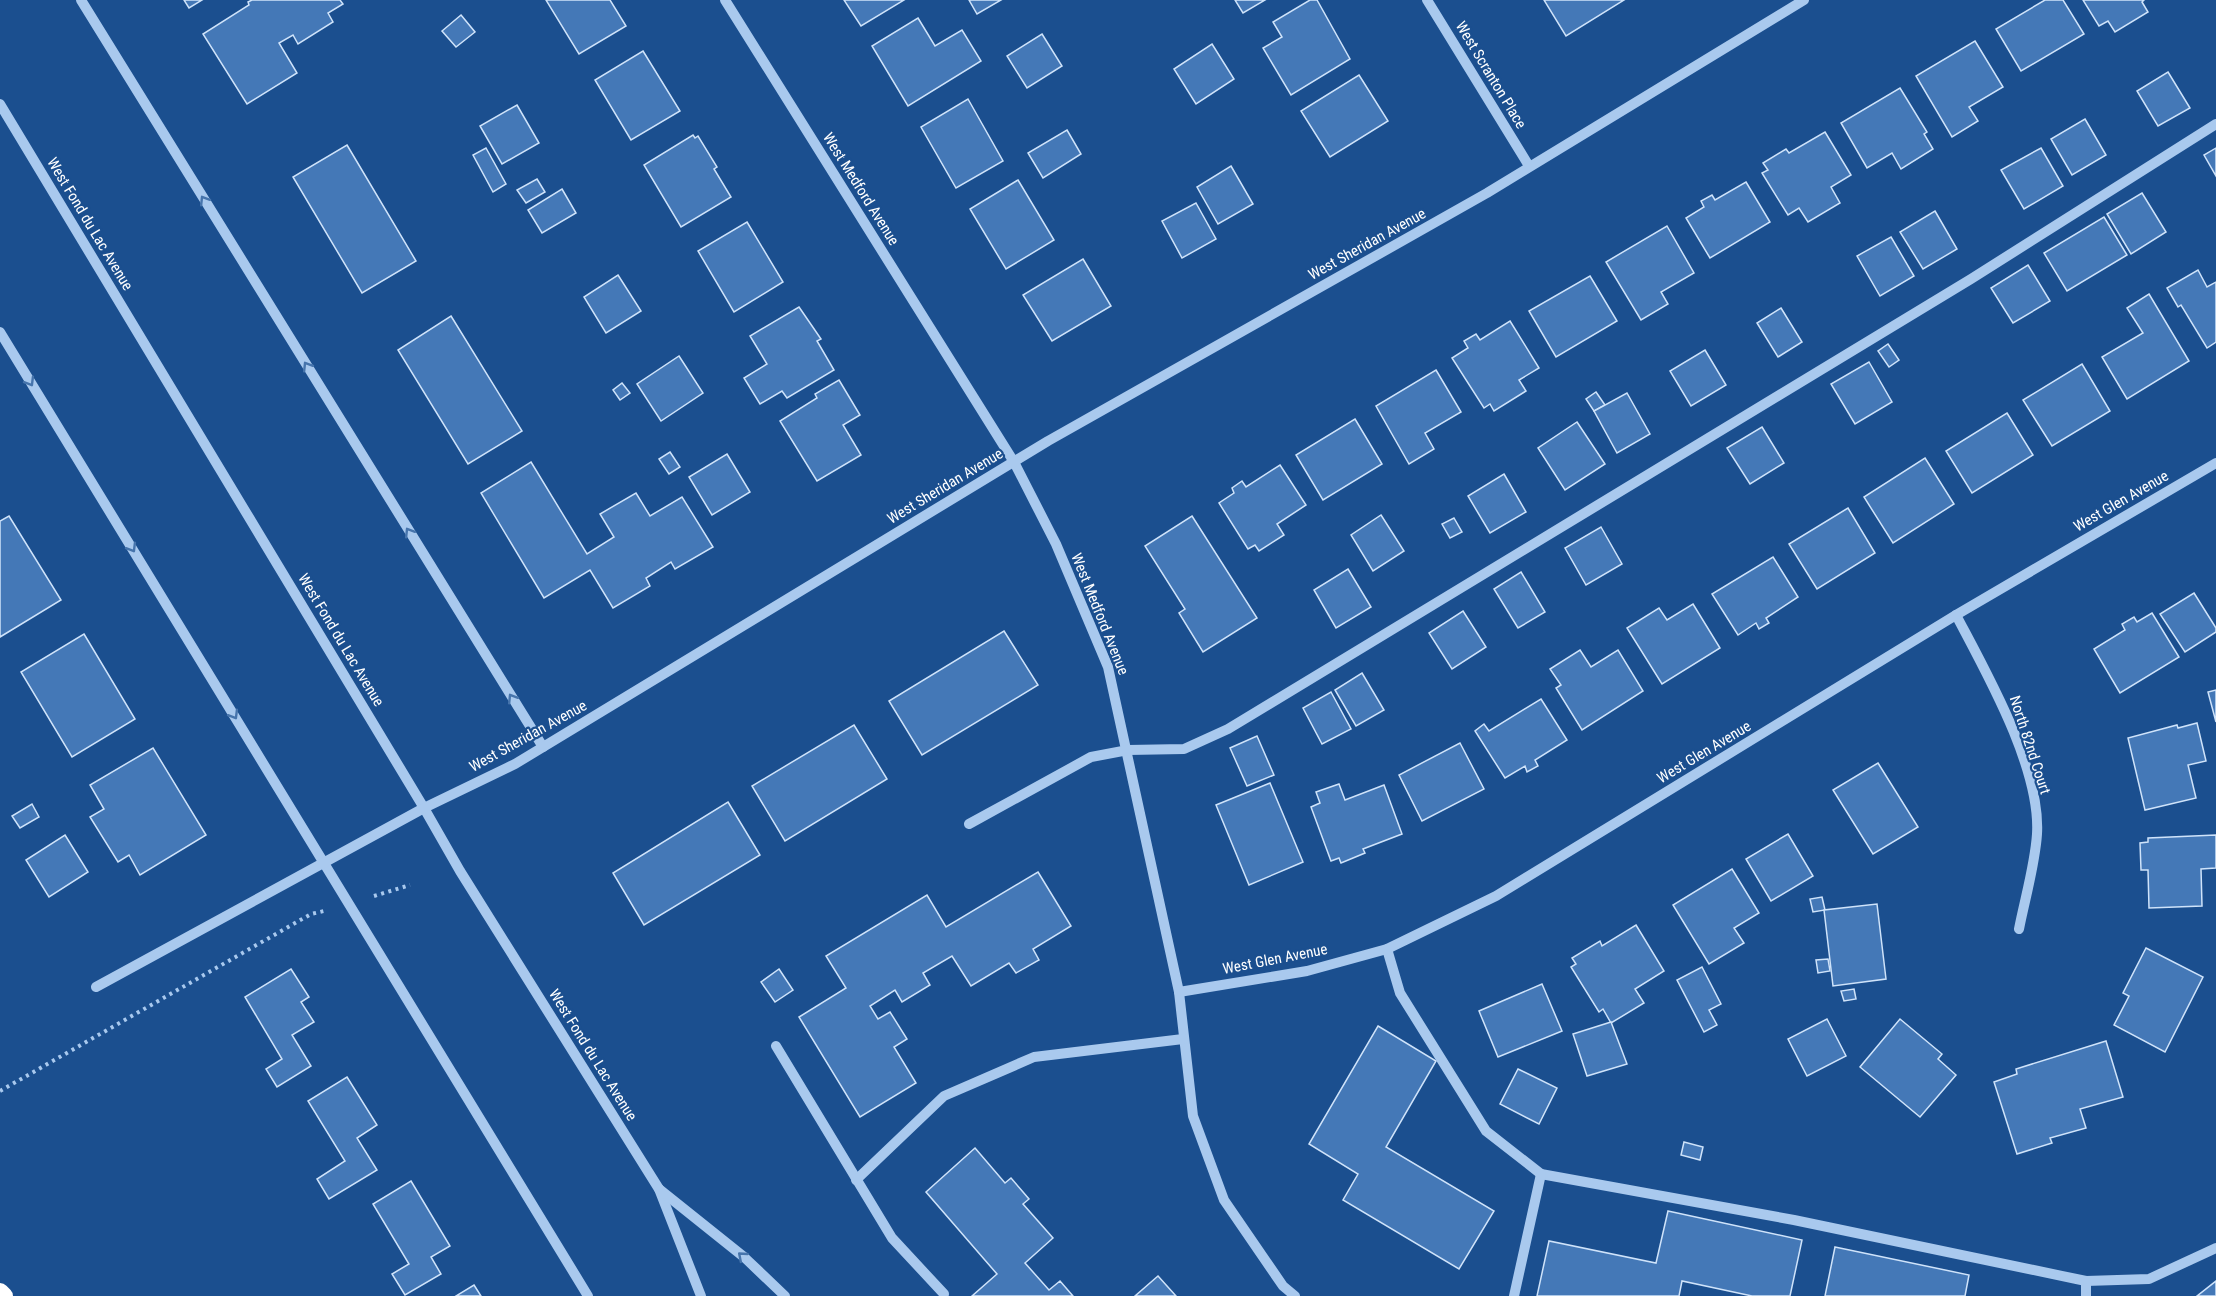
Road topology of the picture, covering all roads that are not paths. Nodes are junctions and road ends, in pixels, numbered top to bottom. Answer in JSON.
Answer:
{"nodes":[{"id":1,"x":81,"y":0,"type":"edge"},
{"id":2,"x":725,"y":0,"type":"edge"},
{"id":3,"x":1427,"y":0,"type":"edge"},
{"id":4,"x":1804,"y":0,"type":"edge"},
{"id":5,"x":0,"y":104,"type":"edge"},
{"id":6,"x":2216,"y":124,"type":"edge"},
{"id":7,"x":1529,"y":166,"type":"junction"},
{"id":8,"x":0,"y":332,"type":"edge"},
{"id":9,"x":1014,"y":462,"type":"junction"},
{"id":10,"x":2216,"y":463,"type":"edge"},
{"id":11,"x":1956,"y":615,"type":"junction"},
{"id":12,"x":543,"y":747,"type":"junction"},
{"id":13,"x":1128,"y":750,"type":"junction"},
{"id":14,"x":424,"y":807,"type":"junction"},
{"id":15,"x":969,"y":824,"type":"dead end"},
{"id":16,"x":323,"y":862,"type":"junction"},
{"id":17,"x":2019,"y":929,"type":"dead end"},
{"id":18,"x":1388,"y":949,"type":"junction"},
{"id":19,"x":96,"y":987,"type":"dead end"},
{"id":20,"x":1179,"y":992,"type":"junction"},
{"id":21,"x":1184,"y":1039,"type":"junction"},
{"id":22,"x":776,"y":1046,"type":"dead end"},
{"id":23,"x":1541,"y":1174,"type":"junction"},
{"id":24,"x":856,"y":1179,"type":"junction"},
{"id":25,"x":659,"y":1189,"type":"junction"},
{"id":26,"x":2216,"y":1248,"type":"edge"},
{"id":27,"x":2086,"y":1281,"type":"junction"},
{"id":28,"x":0,"y":1292,"type":"edge"},
{"id":29,"x":944,"y":1294,"type":"dead end"},
{"id":30,"x":4,"y":1296,"type":"edge"},
{"id":31,"x":588,"y":1296,"type":"edge"},
{"id":32,"x":702,"y":1296,"type":"edge"},
{"id":33,"x":785,"y":1296,"type":"edge"},
{"id":34,"x":1295,"y":1296,"type":"edge"},
{"id":35,"x":1514,"y":1296,"type":"edge"},
{"id":36,"x":2086,"y":1296,"type":"edge"}],
"edges":[{"from":12,"to":1,"type":"street","one_way":true},
{"from":2,"to":9,"type":"street","name":"West Medford Avenue"},
{"from":3,"to":7,"type":"street","name":"West Scranton Place"},
{"from":4,"to":7,"type":"street","name":"West Sheridan Avenue"},
{"from":5,"to":14,"type":"street","name":"West Fond du Lac Avenue"},
{"from":6,"to":13,"type":"street"},
{"from":7,"to":9,"type":"street","name":"West Sheridan Avenue"},
{"from":8,"to":16,"type":"street","one_way":true},
{"from":9,"to":12,"type":"street","name":"West Sheridan Avenue"},
{"from":9,"to":13,"type":"street","name":"West Medford Avenue"},
{"from":10,"to":11,"type":"street","name":"West Glen Avenue"},
{"from":11,"to":17,"type":"street","name":"North 82nd Court"},
{"from":11,"to":18,"type":"street","name":"West Glen Avenue"},
{"from":12,"to":14,"type":"street","name":"West Sheridan Avenue"},
{"from":13,"to":15,"type":"street"},
{"from":13,"to":20,"type":"street","name":"West Medford Avenue"},
{"from":14,"to":16,"type":"street","name":"West Sheridan Avenue"},
{"from":14,"to":25,"type":"street","name":"West Fond du Lac Avenue"},
{"from":16,"to":19,"type":"street","name":"West Sheridan Avenue"},
{"from":16,"to":31,"type":"street"},
{"from":18,"to":20,"type":"street","name":"West Glen Avenue"},
{"from":18,"to":23,"type":"street"},
{"from":20,"to":21,"type":"street","name":"West Medford Avenue"},
{"from":21,"to":24,"type":"street"},
{"from":21,"to":34,"type":"street","name":"West Medford Avenue"},
{"from":22,"to":24,"type":"street"},
{"from":23,"to":27,"type":"street"},
{"from":23,"to":35,"type":"street"},
{"from":24,"to":29,"type":"street"},
{"from":25,"to":32,"type":"street","name":"West Fond du Lac Avenue"},
{"from":33,"to":25,"type":"street","name":"West Fond du Lac Avenue","one_way":true},
{"from":26,"to":27,"type":"street"},
{"from":27,"to":36,"type":"street"},
{"from":28,"to":30,"type":"highway"}]}
